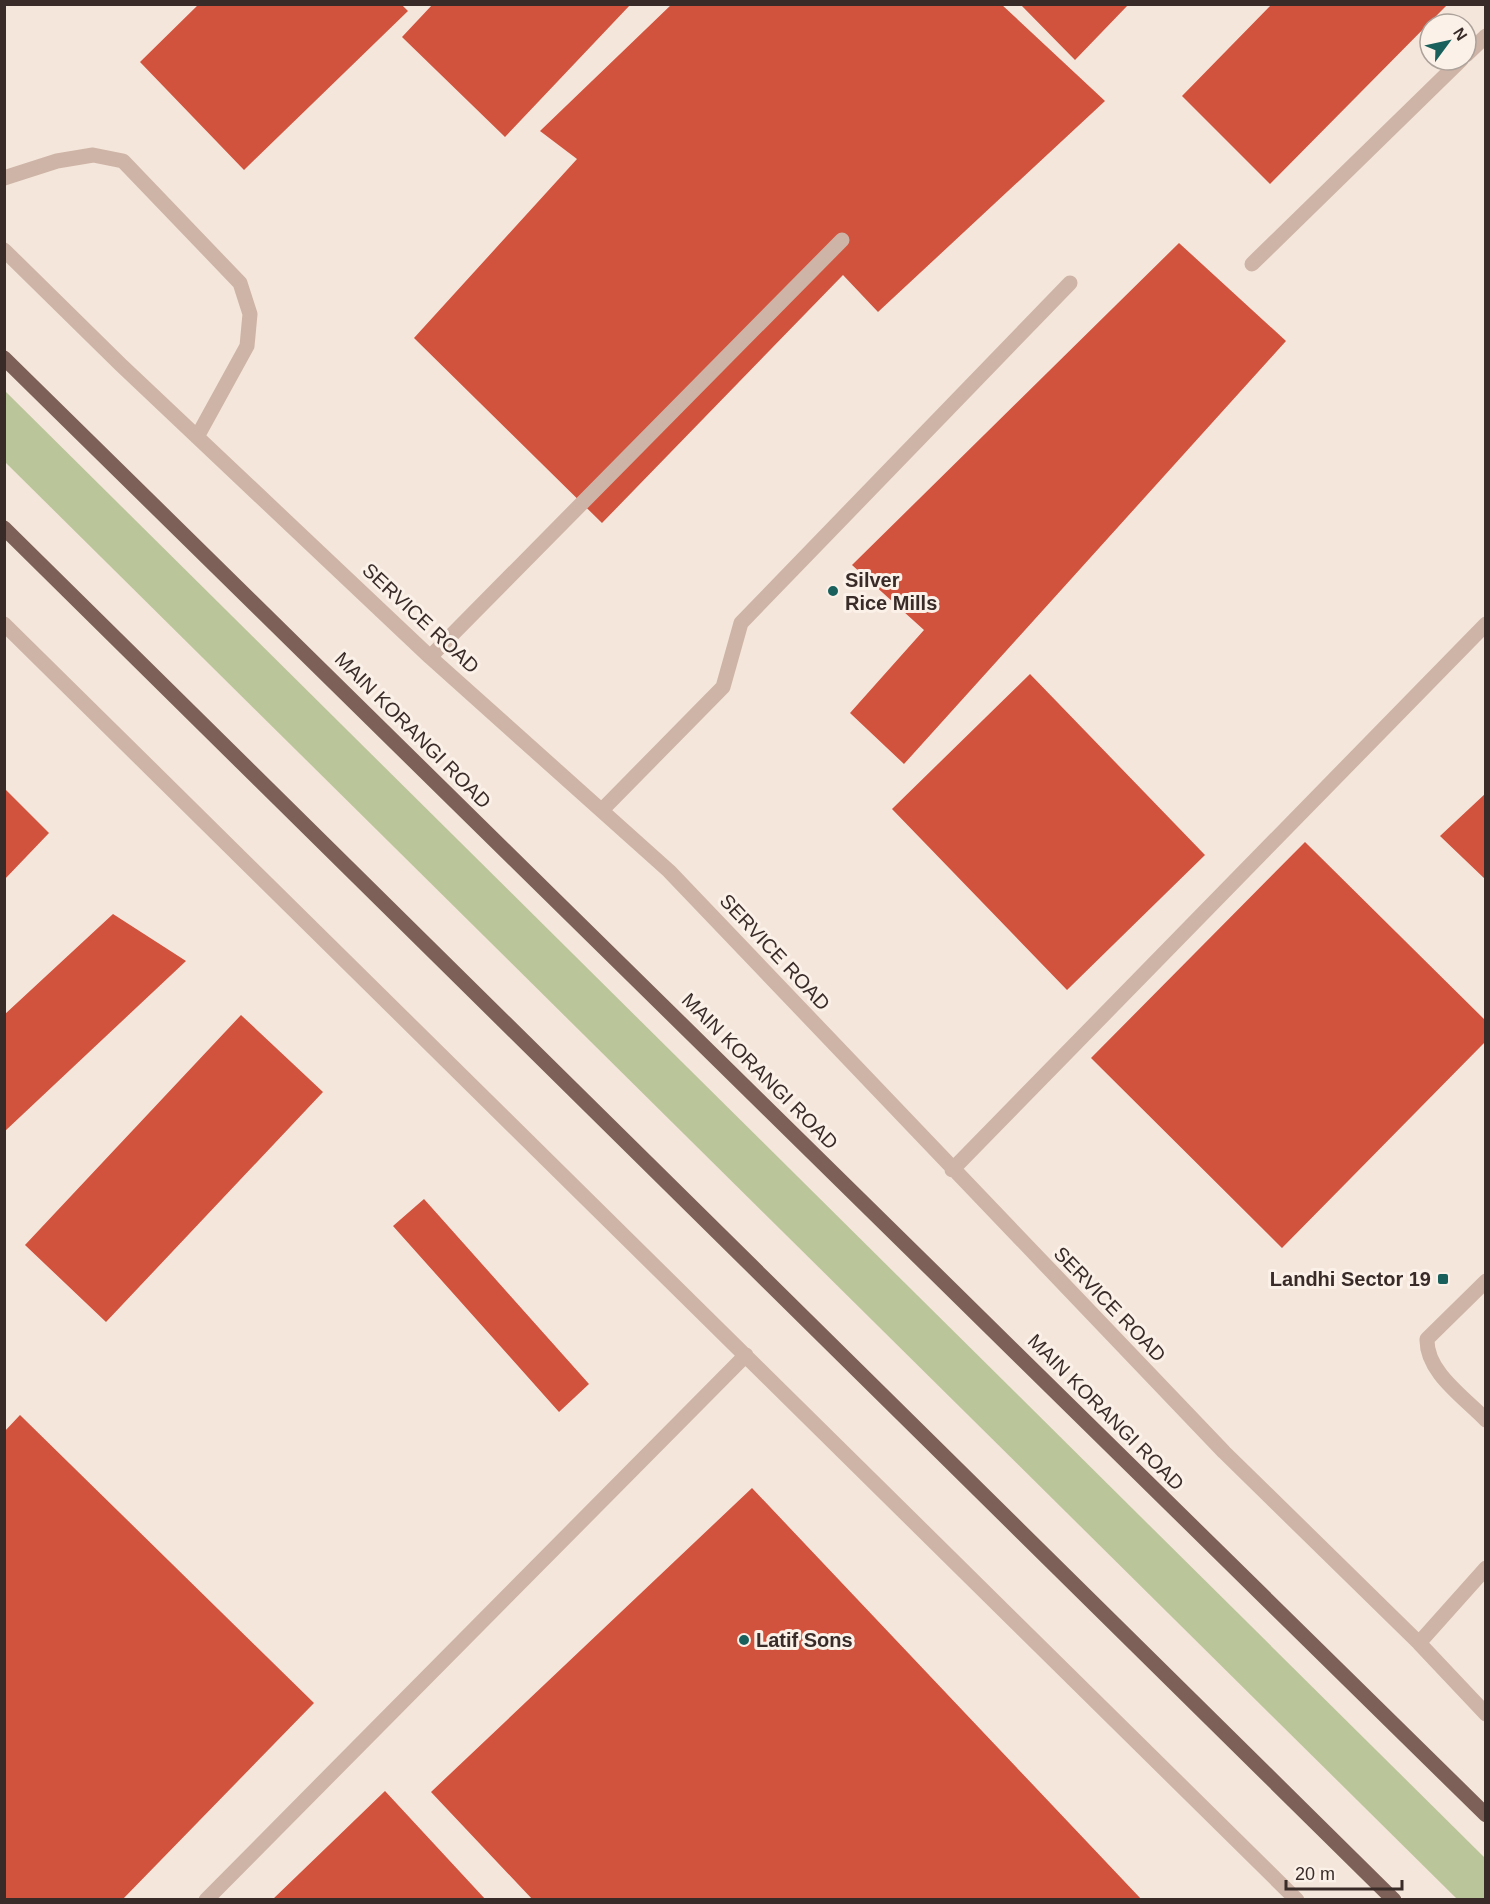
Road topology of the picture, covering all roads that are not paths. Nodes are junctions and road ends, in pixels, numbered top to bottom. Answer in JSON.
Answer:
{"nodes":[{"id":1,"x":1449,"y":72,"type":"edge"},
{"id":2,"x":4,"y":178,"type":"edge"},
{"id":3,"x":842,"y":240,"type":"dead end"},
{"id":4,"x":4,"y":250,"type":"edge"},
{"id":5,"x":1252,"y":264,"type":"dead end"},
{"id":6,"x":1070,"y":284,"type":"dead end"},
{"id":7,"x":4,"y":358,"type":"edge"},
{"id":8,"x":197,"y":437,"type":"junction"},
{"id":9,"x":4,"y":528,"type":"edge"},
{"id":10,"x":4,"y":624,"type":"edge"},
{"id":11,"x":1485,"y":624,"type":"edge"},
{"id":12,"x":430,"y":657,"type":"junction"},
{"id":13,"x":602,"y":810,"type":"junction"},
{"id":14,"x":952,"y":1170,"type":"junction"},
{"id":15,"x":1485,"y":1281,"type":"edge"},
{"id":16,"x":746,"y":1356,"type":"junction"},
{"id":17,"x":1485,"y":1419,"type":"edge"},
{"id":18,"x":1485,"y":1568,"type":"edge"},
{"id":19,"x":1419,"y":1643,"type":"junction"},
{"id":20,"x":1485,"y":1714,"type":"edge"},
{"id":21,"x":1485,"y":1815,"type":"edge"},
{"id":22,"x":206,"y":1899,"type":"edge"},
{"id":23,"x":1297,"y":1899,"type":"edge"},
{"id":24,"x":1394,"y":1899,"type":"edge"}],
"edges":[{"from":1,"to":5,"type":"street"},
{"from":2,"to":8,"type":"street"},
{"from":3,"to":12,"type":"street"},
{"from":4,"to":8,"type":"street","name":"SERVICE ROAD"},
{"from":6,"to":13,"type":"street"},
{"from":7,"to":21,"type":"main road","name":"MAIN KORANGI ROAD"},
{"from":8,"to":12,"type":"street","name":"SERVICE ROAD"},
{"from":9,"to":24,"type":"main road"},
{"from":10,"to":16,"type":"street"},
{"from":11,"to":14,"type":"street"},
{"from":12,"to":13,"type":"street","name":"SERVICE ROAD"},
{"from":13,"to":14,"type":"street","name":"SERVICE ROAD"},
{"from":14,"to":19,"type":"street","name":"SERVICE ROAD"},
{"from":15,"to":17,"type":"street"},
{"from":16,"to":22,"type":"street"},
{"from":16,"to":23,"type":"street"},
{"from":18,"to":19,"type":"street"},
{"from":19,"to":20,"type":"street","name":"SERVICE ROAD"}]}
